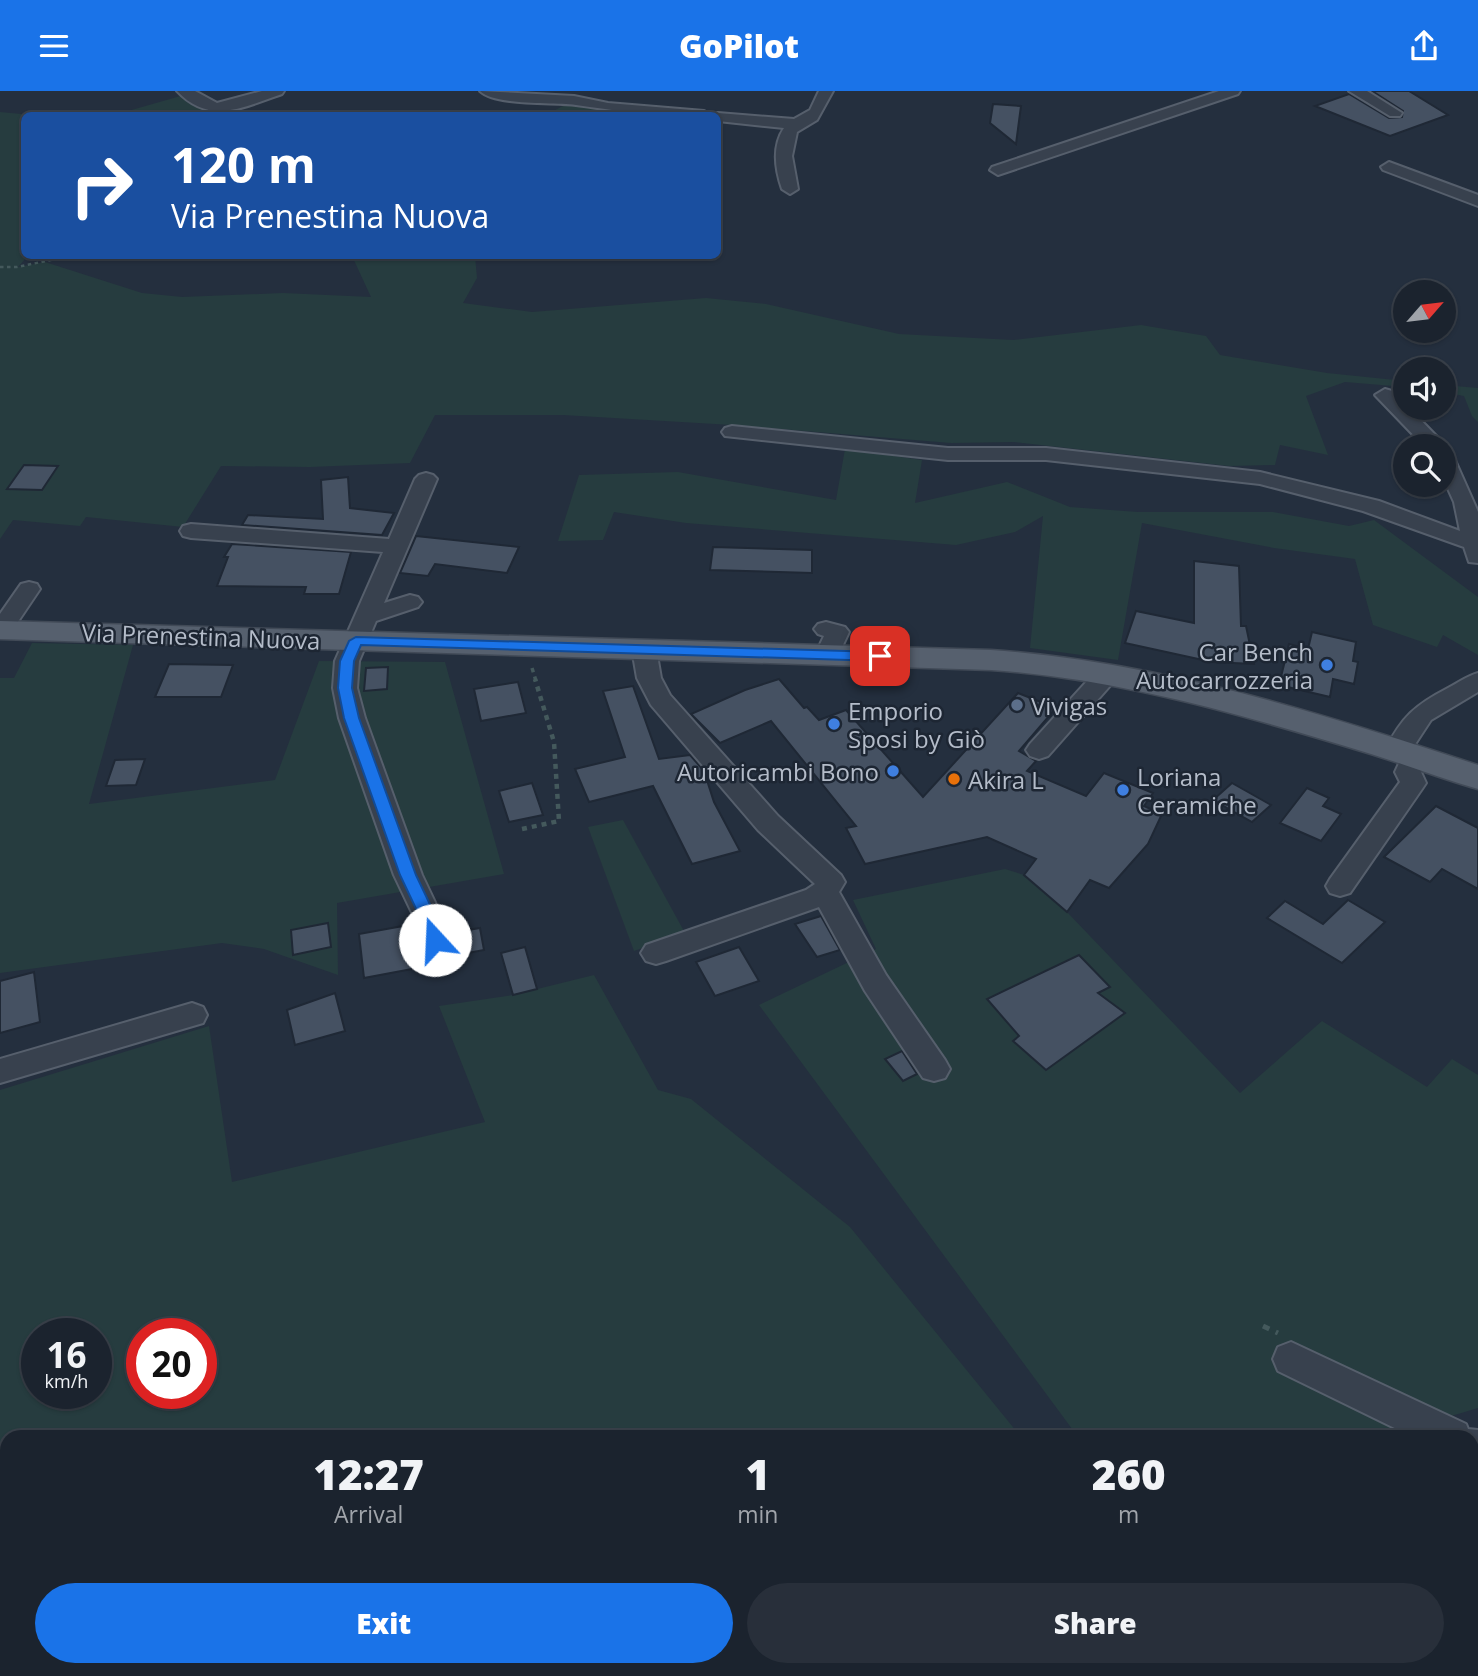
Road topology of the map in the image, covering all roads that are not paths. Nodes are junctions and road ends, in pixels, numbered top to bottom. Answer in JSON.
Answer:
{"nodes":[{"id":1,"x":184,"y":91,"type":"edge"},
{"id":2,"x":277,"y":91,"type":"edge"},
{"id":3,"x":487,"y":91,"type":"edge"},
{"id":4,"x":826,"y":91,"type":"edge"},
{"id":5,"x":1233,"y":91,"type":"edge"},
{"id":6,"x":1356,"y":91,"type":"edge"},
{"id":7,"x":668,"y":112,"type":"edge"},
{"id":8,"x":1395,"y":113,"type":"dead end"},
{"id":9,"x":721,"y":117,"type":"edge"},
{"id":10,"x":795,"y":124,"type":"junction"},
{"id":11,"x":1389,"y":167,"type":"dead end"},
{"id":12,"x":998,"y":170,"type":"dead end"},
{"id":13,"x":790,"y":189,"type":"dead end"},
{"id":14,"x":1478,"y":201,"type":"edge"},
{"id":15,"x":1385,"y":395,"type":"dead end"},
{"id":16,"x":732,"y":432,"type":"dead end"},
{"id":17,"x":1423,"y":434,"type":"edge"},
{"id":18,"x":426,"y":479,"type":"dead end"},
{"id":19,"x":1456,"y":482,"type":"edge"},
{"id":20,"x":191,"y":531,"type":"dead end"},
{"id":21,"x":397,"y":546,"type":"junction"},
{"id":22,"x":1476,"y":552,"type":"edge"},
{"id":23,"x":29,"y":589,"type":"dead end"},
{"id":24,"x":410,"y":602,"type":"dead end"},
{"id":25,"x":361,"y":628,"type":"junction"},
{"id":26,"x":0,"y":630,"type":"edge"},
{"id":27,"x":644,"y":649,"type":"junction"},
{"id":28,"x":1107,"y":674,"type":"junction"},
{"id":29,"x":1478,"y":681,"type":"edge"},
{"id":30,"x":1040,"y":750,"type":"dead end"},
{"id":31,"x":1407,"y":753,"type":"junction"},
{"id":32,"x":1478,"y":777,"type":"edge"},
{"id":33,"x":1340,"y":886,"type":"dead end"},
{"id":34,"x":825,"y":891,"type":"junction"},
{"id":35,"x":656,"y":953,"type":"dead end"},
{"id":36,"x":442,"y":963,"type":"dead end"},
{"id":37,"x":192,"y":1015,"type":"dead end"},
{"id":38,"x":934,"y":1069,"type":"dead end"},
{"id":39,"x":0,"y":1071,"type":"edge"},
{"id":40,"x":1291,"y":1359,"type":"dead end"},
{"id":41,"x":1438,"y":1430,"type":"edge"}],
"edges":[{"from":1,"to":2,"type":"street"},
{"from":3,"to":7,"type":"street"},
{"from":4,"to":10,"type":"street"},
{"from":5,"to":12,"type":"street"},
{"from":6,"to":8,"type":"street"},
{"from":9,"to":10,"type":"street"},
{"from":10,"to":13,"type":"street"},
{"from":11,"to":14,"type":"street"},
{"from":15,"to":17,"type":"street"},
{"from":16,"to":22,"type":"street"},
{"from":18,"to":21,"type":"street"},
{"from":19,"to":22,"type":"street"},
{"from":20,"to":21,"type":"street"},
{"from":21,"to":25,"type":"street"},
{"from":23,"to":26,"type":"street"},
{"from":24,"to":25,"type":"street"},
{"from":25,"to":26,"type":"main road","name":"Via Prenestina Nuova"},
{"from":25,"to":27,"type":"main road","name":"Via Prenestina Nuova"},
{"from":25,"to":36,"type":"street"},
{"from":27,"to":28,"type":"main road","name":"Via Prenestina Nuova"},
{"from":27,"to":34,"type":"street"},
{"from":28,"to":30,"type":"street"},
{"from":28,"to":31,"type":"main road","name":"Via Prenestina Nuova"},
{"from":29,"to":31,"type":"street"},
{"from":31,"to":32,"type":"main road","name":"Via Prenestina Nuova"},
{"from":31,"to":33,"type":"street"},
{"from":34,"to":35,"type":"street"},
{"from":34,"to":38,"type":"street"},
{"from":37,"to":39,"type":"street"},
{"from":40,"to":41,"type":"street"}]}
